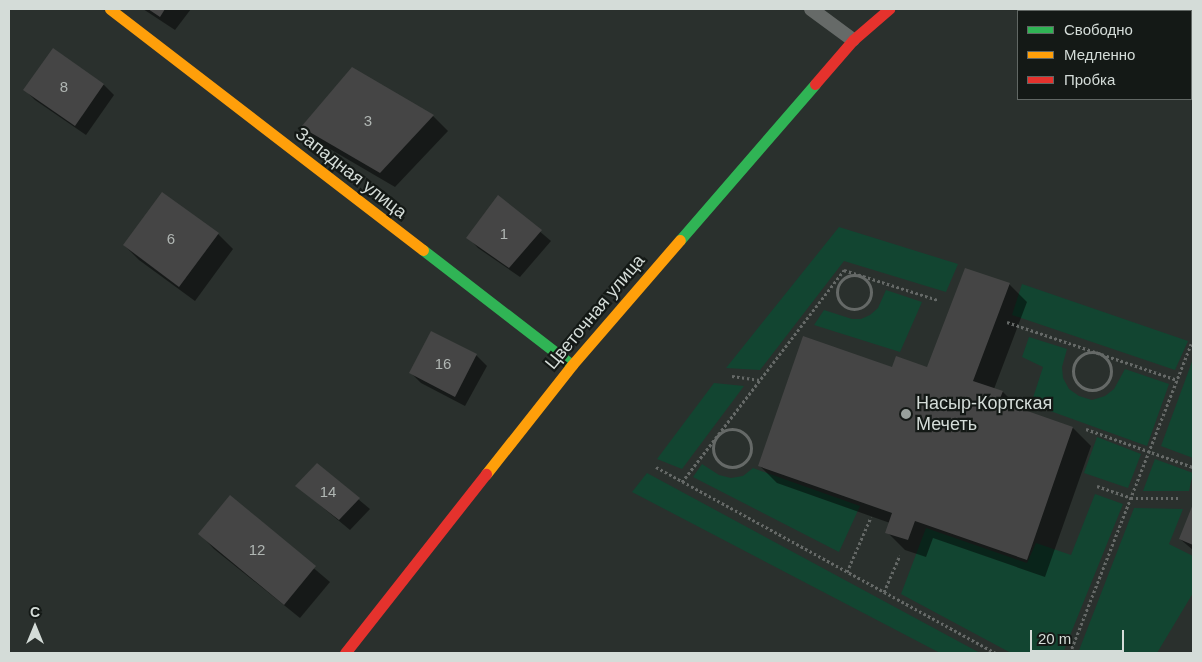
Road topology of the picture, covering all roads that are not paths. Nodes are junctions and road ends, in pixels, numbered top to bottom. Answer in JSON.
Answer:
{"nodes":[{"id":1,"x":110,"y":9,"type":"edge"},
{"id":2,"x":811,"y":9,"type":"edge"},
{"id":3,"x":889,"y":9,"type":"edge"},
{"id":4,"x":853,"y":40,"type":"junction"},
{"id":5,"x":572,"y":364,"type":"junction"},
{"id":6,"x":346,"y":653,"type":"edge"}],
"edges":[{"from":1,"to":5,"type":"street","name":"Западная улица"},
{"from":2,"to":4,"type":"lane"},
{"from":3,"to":4,"type":"street","name":"Цветочная улица"},
{"from":4,"to":5,"type":"street","name":"Цветочная улица"},
{"from":5,"to":6,"type":"street","name":"Цветочная улица"}]}
